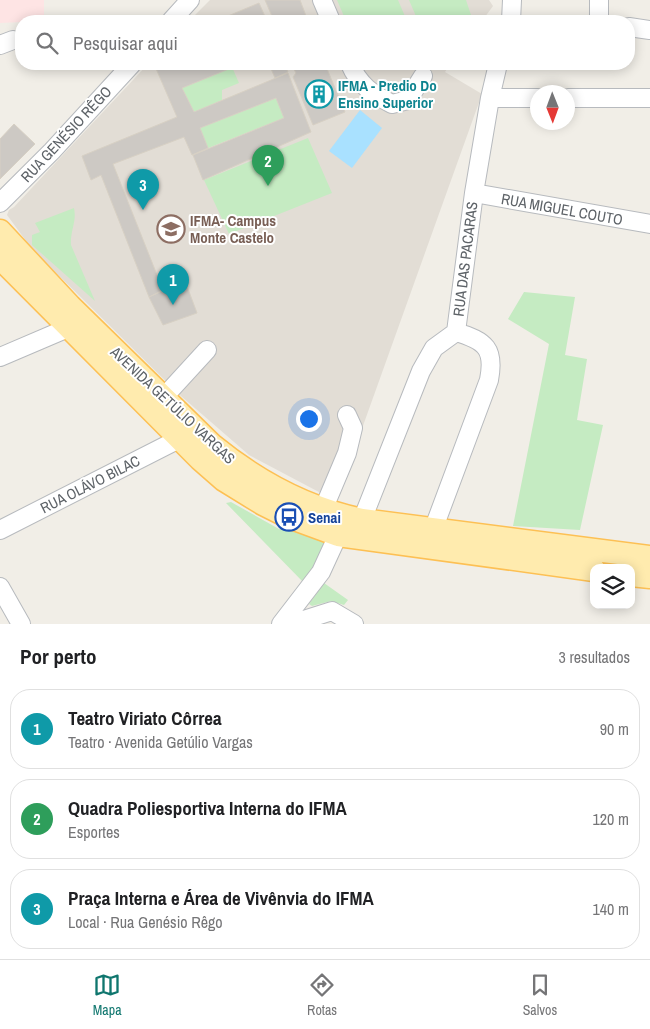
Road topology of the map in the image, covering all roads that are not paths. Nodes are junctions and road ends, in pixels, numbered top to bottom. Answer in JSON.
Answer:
{"nodes":[{"id":1,"x":190,"y":0,"type":"edge"},
{"id":2,"x":322,"y":0,"type":"edge"},
{"id":3,"x":512,"y":0,"type":"edge"},
{"id":4,"x":599,"y":0,"type":"edge"},
{"id":5,"x":176,"y":15,"type":"edge"},
{"id":6,"x":328,"y":15,"type":"edge"},
{"id":7,"x":511,"y":15,"type":"edge"},
{"id":8,"x":599,"y":15,"type":"edge"},
{"id":9,"x":635,"y":28,"type":"edge"},
{"id":10,"x":650,"y":30,"type":"edge"},
{"id":11,"x":126,"y":70,"type":"edge"},
{"id":12,"x":352,"y":70,"type":"edge"},
{"id":13,"x":497,"y":70,"type":"edge"},
{"id":14,"x":423,"y":76,"type":"dead end"},
{"id":15,"x":490,"y":98,"type":"junction"},
{"id":16,"x":530,"y":98,"type":"edge"},
{"id":17,"x":575,"y":98,"type":"edge"},
{"id":18,"x":650,"y":98,"type":"edge"},
{"id":19,"x":474,"y":193,"type":"junction"},
{"id":20,"x":0,"y":203,"type":"edge"},
{"id":21,"x":650,"y":224,"type":"edge"},
{"id":22,"x":0,"y":232,"type":"edge"},
{"id":23,"x":0,"y":258,"type":"edge"},
{"id":24,"x":68,"y":328,"type":"junction"},
{"id":25,"x":456,"y":332,"type":"junction"},
{"id":26,"x":207,"y":350,"type":"dead end"},
{"id":27,"x":0,"y":357,"type":"edge"},
{"id":28,"x":163,"y":398,"type":"junction"},
{"id":29,"x":347,"y":414,"type":"dead end"},
{"id":30,"x":179,"y":439,"type":"junction"},
{"id":31,"x":323,"y":510,"type":"junction"},
{"id":32,"x":362,"y":520,"type":"junction"},
{"id":33,"x":0,"y":530,"type":"edge"},
{"id":34,"x":434,"y":530,"type":"junction"},
{"id":35,"x":338,"y":535,"type":"junction"},
{"id":36,"x":574,"y":548,"type":"junction"},
{"id":37,"x":650,"y":557,"type":"edge"},
{"id":38,"x":533,"y":561,"type":"junction"},
{"id":39,"x":590,"y":569,"type":"edge"},
{"id":40,"x":635,"y":575,"type":"edge"},
{"id":41,"x":650,"y":577,"type":"edge"},
{"id":42,"x":0,"y":587,"type":"edge"},
{"id":43,"x":21,"y":624,"type":"edge"},
{"id":44,"x":281,"y":624,"type":"edge"},
{"id":45,"x":291,"y":624,"type":"edge"},
{"id":46,"x":354,"y":624,"type":"edge"}],
"edges":[{"from":1,"to":5,"type":"street"},
{"from":2,"to":6,"type":"street"},
{"from":3,"to":7,"type":"street"},
{"from":4,"to":8,"type":"street"},
{"from":9,"to":10,"type":"street"},
{"from":11,"to":20,"type":"street","name":"RUA GENÉSIO RÊGO"},
{"from":12,"to":14,"type":"street"},
{"from":13,"to":15,"type":"street","name":"RUA DAS PACARAS"},
{"from":15,"to":16,"type":"street"},
{"from":15,"to":19,"type":"street","name":"RUA DAS PACARAS"},
{"from":17,"to":18,"type":"street"},
{"from":19,"to":21,"type":"street","name":"RUA MIGUEL COUTO"},
{"from":19,"to":25,"type":"street","name":"RUA DAS PACARAS"},
{"from":22,"to":28,"type":"main road","name":"AVENIDA GETÚLIO VARGAS"},
{"from":23,"to":24,"type":"main road","name":"AVENIDA GETÚLIO VARGAS"},
{"from":24,"to":27,"type":"street"},
{"from":24,"to":30,"type":"main road","name":"AVENIDA GETÚLIO VARGAS"},
{"from":25,"to":32,"type":"street","name":"RUA DAS PACARAS"},
{"from":25,"to":34,"type":"street"},
{"from":26,"to":28,"type":"street"},
{"from":28,"to":31,"type":"main road","name":"AVENIDA GETÚLIO VARGAS"},
{"from":29,"to":31,"type":"street"},
{"from":30,"to":33,"type":"street","name":"RUA OLÁVO BILAC"},
{"from":30,"to":35,"type":"main road","name":"AVENIDA GETÚLIO VARGAS"},
{"from":31,"to":32,"type":"main road","name":"AVENIDA GETÚLIO VARGAS"},
{"from":32,"to":34,"type":"main road","name":"AVENIDA GETÚLIO VARGAS"},
{"from":34,"to":36,"type":"main road","name":"AVENIDA GETÚLIO VARGAS"},
{"from":35,"to":38,"type":"main road","name":"AVENIDA GETÚLIO VARGAS"},
{"from":35,"to":44,"type":"street"},
{"from":36,"to":37,"type":"main road","name":"AVENIDA GETÚLIO VARGAS"},
{"from":36,"to":38,"type":"main road"},
{"from":38,"to":39,"type":"main road","name":"AVENIDA GETÚLIO VARGAS"},
{"from":40,"to":41,"type":"main road"},
{"from":42,"to":43,"type":"street"},
{"from":45,"to":46,"type":"street"}]}
